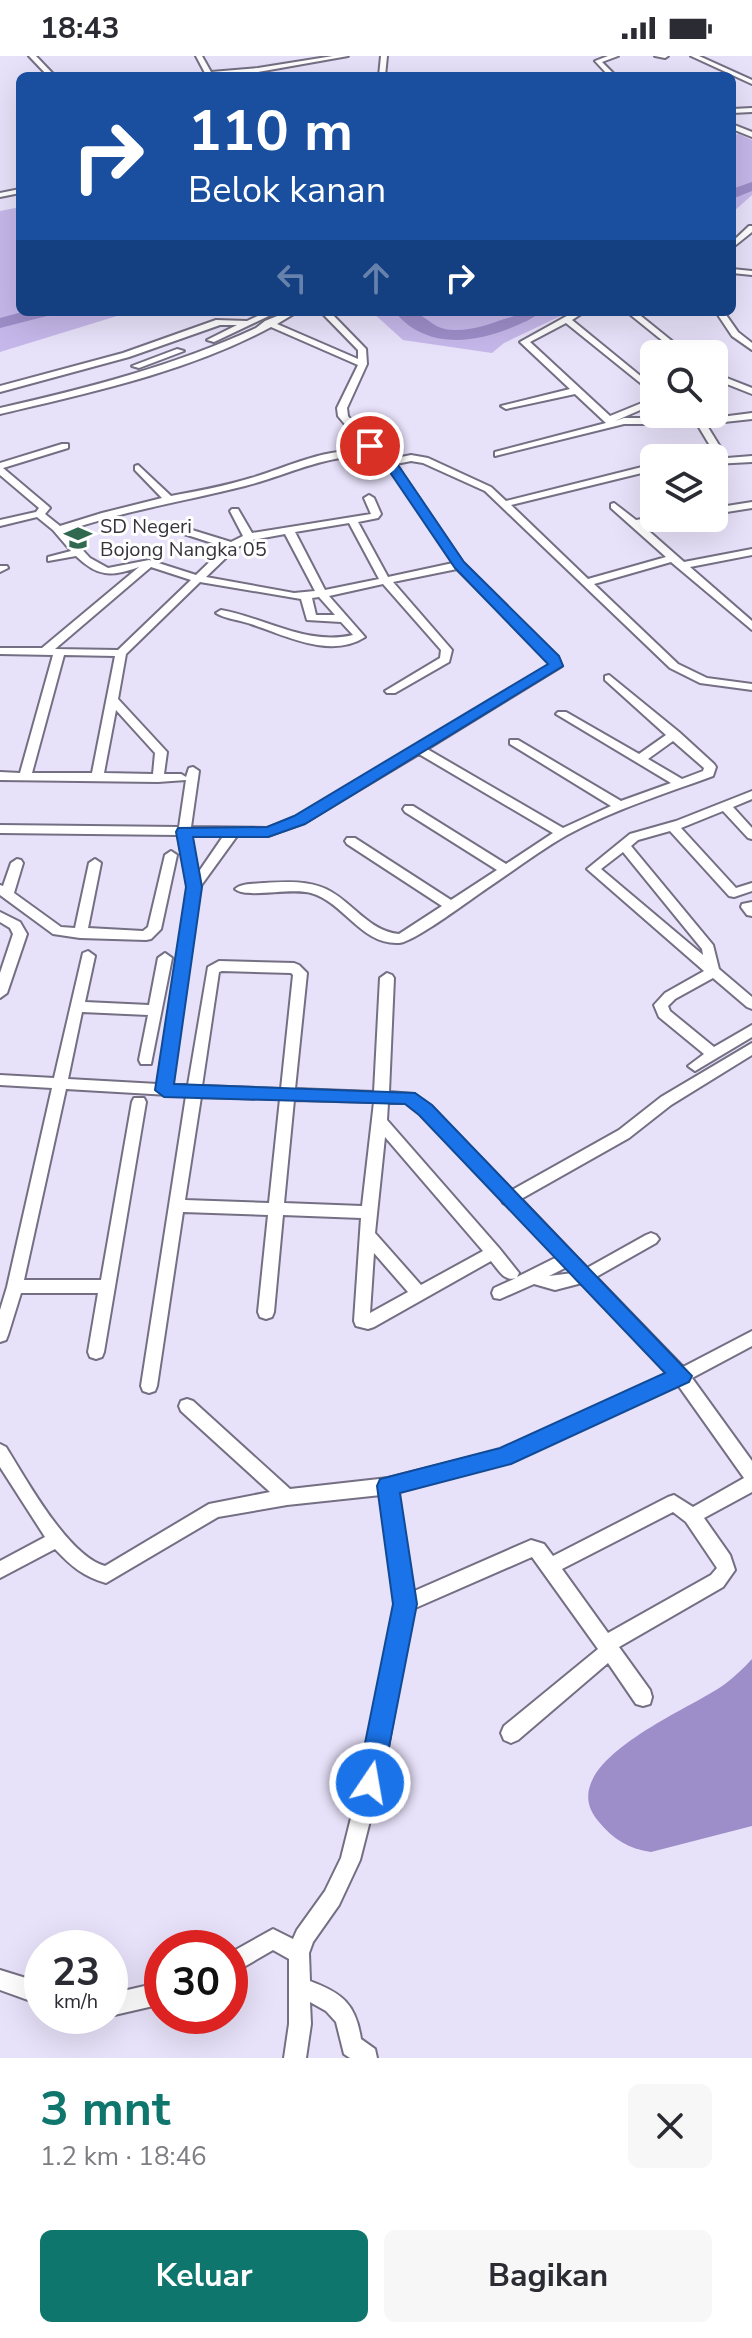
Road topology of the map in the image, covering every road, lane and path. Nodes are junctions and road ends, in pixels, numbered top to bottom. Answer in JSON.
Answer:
{"nodes":[{"id":1,"x":32,"y":56,"type":"edge"},
{"id":2,"x":345,"y":56,"type":"edge"},
{"id":3,"x":615,"y":56,"type":"edge"},
{"id":4,"x":658,"y":56,"type":"edge"},
{"id":5,"x":665,"y":56,"type":"edge"},
{"id":6,"x":694,"y":56,"type":"edge"},
{"id":7,"x":48,"y":72,"type":"edge"},
{"id":8,"x":231,"y":72,"type":"edge"},
{"id":9,"x":609,"y":72,"type":"edge"},
{"id":10,"x":730,"y":72,"type":"edge"},
{"id":11,"x":751,"y":223,"type":"edge"},
{"id":12,"x":736,"y":241,"type":"edge"},
{"id":13,"x":329,"y":316,"type":"edge"},
{"id":14,"x":572,"y":316,"type":"edge"},
{"id":15,"x":636,"y":316,"type":"edge"},
{"id":16,"x":723,"y":316,"type":"edge"},
{"id":17,"x":269,"y":318,"type":"edge"},
{"id":18,"x":566,"y":319,"type":"junction"},
{"id":19,"x":250,"y":323,"type":"junction"},
{"id":20,"x":666,"y":340,"type":"edge"},
{"id":21,"x":752,"y":347,"type":"edge"},
{"id":22,"x":363,"y":364,"type":"junction"},
{"id":23,"x":640,"y":380,"type":"edge"},
{"id":24,"x":728,"y":382,"type":"edge"},
{"id":25,"x":0,"y":389,"type":"edge"},
{"id":26,"x":575,"y":391,"type":"junction"},
{"id":27,"x":752,"y":391,"type":"edge"},
{"id":28,"x":0,"y":403,"type":"edge"},
{"id":29,"x":506,"y":406,"type":"dead end"},
{"id":30,"x":640,"y":407,"type":"edge"},
{"id":31,"x":0,"y":411,"type":"edge"},
{"id":32,"x":752,"y":416,"type":"edge"},
{"id":33,"x":728,"y":419,"type":"edge"},
{"id":34,"x":640,"y":420,"type":"edge"},
{"id":35,"x":610,"y":421,"type":"junction"},
{"id":36,"x":65,"y":446,"type":"dead end"},
{"id":37,"x":498,"y":454,"type":"dead end"},
{"id":38,"x":376,"y":456,"type":"junction"},
{"id":39,"x":752,"y":459,"type":"edge"},
{"id":40,"x":728,"y":461,"type":"edge"},
{"id":41,"x":390,"y":462,"type":"junction"},
{"id":42,"x":0,"y":468,"type":"edge"},
{"id":43,"x":138,"y":468,"type":"dead end"},
{"id":44,"x":640,"y":470,"type":"edge"},
{"id":45,"x":369,"y":498,"type":"dead end"},
{"id":46,"x":169,"y":500,"type":"junction"},
{"id":47,"x":504,"y":504,"type":"junction"},
{"id":48,"x":614,"y":506,"type":"dead end"},
{"id":49,"x":750,"y":508,"type":"edge"},
{"id":50,"x":728,"y":510,"type":"edge"},
{"id":51,"x":235,"y":511,"type":"dead end"},
{"id":52,"x":39,"y":514,"type":"junction"},
{"id":53,"x":352,"y":520,"type":"junction"},
{"id":54,"x":0,"y":523,"type":"edge"},
{"id":55,"x":640,"y":523,"type":"edge"},
{"id":56,"x":634,"y":524,"type":"junction"},
{"id":57,"x":60,"y":529,"type":"junction"},
{"id":58,"x":289,"y":531,"type":"junction"},
{"id":59,"x":188,"y":532,"type":"dead end"},
{"id":60,"x":249,"y":537,"type":"junction"},
{"id":61,"x":232,"y":546,"type":"junction"},
{"id":62,"x":78,"y":552,"type":"junction"},
{"id":63,"x":752,"y":552,"type":"edge"},
{"id":64,"x":673,"y":558,"type":"junction"},
{"id":65,"x":52,"y":559,"type":"dead end"},
{"id":66,"x":149,"y":563,"type":"junction"},
{"id":67,"x":459,"y":565,"type":"junction"},
{"id":68,"x":682,"y":566,"type":"junction"},
{"id":69,"x":114,"y":573,"type":"junction"},
{"id":70,"x":200,"y":579,"type":"junction"},
{"id":71,"x":385,"y":580,"type":"junction"},
{"id":72,"x":127,"y":581,"type":"junction"},
{"id":73,"x":588,"y":582,"type":"junction"},
{"id":74,"x":245,"y":588,"type":"junction"},
{"id":75,"x":322,"y":594,"type":"junction"},
{"id":76,"x":306,"y":596,"type":"junction"},
{"id":77,"x":346,"y":619,"type":"junction"},
{"id":78,"x":752,"y":627,"type":"edge"},
{"id":79,"x":0,"y":651,"type":"edge"},
{"id":80,"x":46,"y":651,"type":"junction"},
{"id":81,"x":59,"y":652,"type":"junction"},
{"id":82,"x":121,"y":653,"type":"junction"},
{"id":83,"x":609,"y":678,"type":"dead end"},
{"id":84,"x":752,"y":687,"type":"edge"},
{"id":85,"x":391,"y":691,"type":"dead end"},
{"id":86,"x":113,"y":701,"type":"junction"},
{"id":87,"x":562,"y":714,"type":"dead end"},
{"id":88,"x":675,"y":734,"type":"junction"},
{"id":89,"x":514,"y":742,"type":"dead end"},
{"id":90,"x":421,"y":750,"type":"junction"},
{"id":91,"x":640,"y":759,"type":"junction"},
{"id":92,"x":0,"y":776,"type":"edge"},
{"id":93,"x":25,"y":776,"type":"junction"},
{"id":94,"x":97,"y":777,"type":"junction"},
{"id":95,"x":158,"y":778,"type":"junction"},
{"id":96,"x":680,"y":783,"type":"junction"},
{"id":97,"x":752,"y":795,"type":"edge"},
{"id":98,"x":724,"y":805,"type":"junction"},
{"id":99,"x":620,"y":806,"type":"junction"},
{"id":100,"x":409,"y":809,"type":"dead end"},
{"id":101,"x":673,"y":826,"type":"junction"},
{"id":102,"x":0,"y":829,"type":"edge"},
{"id":103,"x":184,"y":832,"type":"junction"},
{"id":104,"x":233,"y":832,"type":"junction"},
{"id":105,"x":562,"y":833,"type":"junction"},
{"id":106,"x":752,"y":835,"type":"edge"},
{"id":107,"x":351,"y":841,"type":"dead end"},
{"id":108,"x":623,"y":844,"type":"junction"},
{"id":109,"x":171,"y":855,"type":"dead end"},
{"id":110,"x":17,"y":863,"type":"dead end"},
{"id":111,"x":95,"y":863,"type":"dead end"},
{"id":112,"x":506,"y":870,"type":"junction"},
{"id":113,"x":194,"y":887,"type":"junction"},
{"id":114,"x":752,"y":887,"type":"edge"},
{"id":115,"x":241,"y":889,"type":"dead end"},
{"id":116,"x":4,"y":892,"type":"edge"},
{"id":117,"x":752,"y":906,"type":"edge"},
{"id":118,"x":452,"y":907,"type":"junction"},
{"id":119,"x":752,"y":912,"type":"edge"},
{"id":120,"x":0,"y":916,"type":"edge"},
{"id":121,"x":80,"y":934,"type":"junction"},
{"id":122,"x":88,"y":956,"type":"dead end"},
{"id":123,"x":165,"y":958,"type":"dead end"},
{"id":124,"x":713,"y":972,"type":"junction"},
{"id":125,"x":387,"y":978,"type":"dead end"},
{"id":126,"x":0,"y":993,"type":"edge"},
{"id":127,"x":752,"y":1004,"type":"edge"},
{"id":128,"x":76,"y":1007,"type":"junction"},
{"id":129,"x":155,"y":1010,"type":"junction"},
{"id":130,"x":752,"y":1030,"type":"edge"},
{"id":131,"x":752,"y":1048,"type":"edge"},
{"id":132,"x":713,"y":1054,"type":"junction"},
{"id":133,"x":146,"y":1060,"type":"dead end"},
{"id":134,"x":695,"y":1066,"type":"dead end"},
{"id":135,"x":0,"y":1080,"type":"edge"},
{"id":136,"x":59,"y":1082,"type":"junction"},
{"id":137,"x":194,"y":1089,"type":"junction"},
{"id":138,"x":164,"y":1090,"type":"junction"},
{"id":139,"x":287,"y":1093,"type":"junction"},
{"id":140,"x":381,"y":1096,"type":"junction"},
{"id":141,"x":139,"y":1102,"type":"dead end"},
{"id":142,"x":380,"y":1121,"type":"junction"},
{"id":143,"x":508,"y":1199,"type":"junction"},
{"id":144,"x":176,"y":1206,"type":"junction"},
{"id":145,"x":276,"y":1208,"type":"junction"},
{"id":146,"x":369,"y":1212,"type":"junction"},
{"id":147,"x":367,"y":1234,"type":"junction"},
{"id":148,"x":651,"y":1239,"type":"dead end"},
{"id":149,"x":494,"y":1252,"type":"junction"},
{"id":150,"x":568,"y":1259,"type":"junction"},
{"id":151,"x":511,"y":1273,"type":"dead end"},
{"id":152,"x":583,"y":1274,"type":"junction"},
{"id":153,"x":533,"y":1277,"type":"junction"},
{"id":154,"x":108,"y":1286,"type":"junction"},
{"id":155,"x":15,"y":1287,"type":"junction"},
{"id":156,"x":418,"y":1293,"type":"junction"},
{"id":157,"x":500,"y":1293,"type":"dead end"},
{"id":158,"x":266,"y":1312,"type":"dead end"},
{"id":159,"x":0,"y":1335,"type":"edge"},
{"id":160,"x":752,"y":1338,"type":"edge"},
{"id":161,"x":96,"y":1352,"type":"dead end"},
{"id":162,"x":681,"y":1376,"type":"junction"},
{"id":163,"x":149,"y":1386,"type":"dead end"},
{"id":164,"x":187,"y":1406,"type":"dead end"},
{"id":165,"x":0,"y":1452,"type":"edge"},
{"id":166,"x":752,"y":1475,"type":"edge"},
{"id":167,"x":752,"y":1483,"type":"edge"},
{"id":168,"x":388,"y":1486,"type":"junction"},
{"id":169,"x":287,"y":1497,"type":"junction"},
{"id":170,"x":692,"y":1516,"type":"junction"},
{"id":171,"x":58,"y":1539,"type":"junction"},
{"id":172,"x":552,"y":1565,"type":"junction"},
{"id":173,"x":0,"y":1570,"type":"edge"},
{"id":174,"x":405,"y":1604,"type":"junction"},
{"id":175,"x":608,"y":1647,"type":"junction"},
{"id":176,"x":643,"y":1697,"type":"dead end"},
{"id":177,"x":511,"y":1733,"type":"dead end"},
{"id":178,"x":299,"y":1953,"type":"junction"},
{"id":179,"x":248,"y":1954,"type":"edge"},
{"id":180,"x":0,"y":1980,"type":"edge"},
{"id":181,"x":24,"y":1988,"type":"edge"},
{"id":182,"x":301,"y":1988,"type":"junction"},
{"id":183,"x":367,"y":2057,"type":"edge"},
{"id":184,"x":295,"y":2058,"type":"edge"}],
"edges":[{"from":1,"to":7,"type":"street"},
{"from":2,"to":8,"type":"street"},
{"from":3,"to":9,"type":"street"},
{"from":4,"to":5,"type":"street"},
{"from":6,"to":10,"type":"street"},
{"from":11,"to":12,"type":"street"},
{"from":13,"to":22,"type":"street"},
{"from":14,"to":18,"type":"street"},
{"from":15,"to":20,"type":"street"},
{"from":16,"to":21,"type":"street"},
{"from":17,"to":19,"type":"street"},
{"from":17,"to":22,"type":"street"},
{"from":17,"to":31,"type":"street"},
{"from":18,"to":23,"type":"street"},
{"from":18,"to":26,"type":"street"},
{"from":19,"to":25,"type":"street"},
{"from":19,"to":28,"type":"street"},
{"from":22,"to":38,"type":"street"},
{"from":24,"to":27,"type":"street"},
{"from":26,"to":29,"type":"street"},
{"from":26,"to":35,"type":"street"},
{"from":30,"to":35,"type":"street"},
{"from":32,"to":33,"type":"street"},
{"from":34,"to":35,"type":"street"},
{"from":35,"to":37,"type":"street"},
{"from":36,"to":42,"type":"street"},
{"from":38,"to":41,"type":"street"},
{"from":38,"to":46,"type":"street"},
{"from":39,"to":40,"type":"street"},
{"from":41,"to":47,"type":"street"},
{"from":41,"to":67,"type":"street"},
{"from":42,"to":52,"type":"street"},
{"from":43,"to":46,"type":"street"},
{"from":44,"to":47,"type":"street"},
{"from":45,"to":53,"type":"street"},
{"from":46,"to":57,"type":"street"},
{"from":47,"to":73,"type":"street"},
{"from":48,"to":56,"type":"street"},
{"from":49,"to":50,"type":"street"},
{"from":51,"to":60,"type":"street"},
{"from":52,"to":54,"type":"street"},
{"from":52,"to":57,"type":"street"},
{"from":53,"to":58,"type":"street"},
{"from":53,"to":71,"type":"street"},
{"from":55,"to":56,"type":"street"},
{"from":56,"to":64,"type":"street"},
{"from":57,"to":62,"type":"street"},
{"from":58,"to":60,"type":"street"},
{"from":58,"to":75,"type":"street"},
{"from":59,"to":61,"type":"street"},
{"from":60,"to":61,"type":"street"},
{"from":61,"to":70,"type":"street"},
{"from":62,"to":65,"type":"street"},
{"from":62,"to":69,"type":"street"},
{"from":63,"to":68,"type":"street"},
{"from":64,"to":68,"type":"street"},
{"from":64,"to":73,"type":"street"},
{"from":66,"to":69,"type":"street"},
{"from":66,"to":70,"type":"street"},
{"from":66,"to":72,"type":"street"},
{"from":67,"to":71,"type":"street"},
{"from":67,"to":90,"type":"street"},
{"from":68,"to":78,"type":"street"},
{"from":69,"to":72,"type":"street"},
{"from":70,"to":74,"type":"street"},
{"from":70,"to":82,"type":"street"},
{"from":71,"to":75,"type":"street"},
{"from":71,"to":85,"type":"street"},
{"from":72,"to":80,"type":"street"},
{"from":73,"to":84,"type":"street"},
{"from":74,"to":76,"type":"street"},
{"from":74,"to":77,"type":"street"},
{"from":75,"to":76,"type":"street"},
{"from":75,"to":77,"type":"street"},
{"from":76,"to":77,"type":"street"},
{"from":79,"to":80,"type":"street"},
{"from":80,"to":81,"type":"street"},
{"from":81,"to":82,"type":"street"},
{"from":81,"to":93,"type":"street"},
{"from":82,"to":86,"type":"street"},
{"from":83,"to":88,"type":"street"},
{"from":86,"to":94,"type":"street"},
{"from":86,"to":95,"type":"street"},
{"from":87,"to":91,"type":"street"},
{"from":88,"to":91,"type":"street"},
{"from":88,"to":96,"type":"street"},
{"from":89,"to":99,"type":"street"},
{"from":90,"to":104,"type":"street"},
{"from":90,"to":105,"type":"street"},
{"from":91,"to":96,"type":"street"},
{"from":92,"to":93,"type":"street"},
{"from":93,"to":94,"type":"street"},
{"from":94,"to":95,"type":"street"},
{"from":95,"to":103,"type":"street"},
{"from":96,"to":99,"type":"street"},
{"from":97,"to":98,"type":"street"},
{"from":98,"to":101,"type":"street"},
{"from":98,"to":106,"type":"street"},
{"from":99,"to":105,"type":"street"},
{"from":100,"to":112,"type":"street"},
{"from":101,"to":108,"type":"street"},
{"from":101,"to":114,"type":"street"},
{"from":102,"to":103,"type":"street"},
{"from":103,"to":104,"type":"street"},
{"from":103,"to":113,"type":"street"},
{"from":104,"to":113,"type":"street"},
{"from":105,"to":112,"type":"street"},
{"from":107,"to":118,"type":"street"},
{"from":108,"to":124,"type":"street"},
{"from":108,"to":124,"type":"street"},
{"from":109,"to":121,"type":"street"},
{"from":110,"to":116,"type":"street"},
{"from":111,"to":121,"type":"street"},
{"from":112,"to":118,"type":"street"},
{"from":113,"to":138,"type":"street"},
{"from":115,"to":118,"type":"street"},
{"from":116,"to":121,"type":"street"},
{"from":117,"to":119,"type":"street"},
{"from":120,"to":126,"type":"street"},
{"from":122,"to":128,"type":"street"},
{"from":123,"to":129,"type":"street"},
{"from":124,"to":127,"type":"street"},
{"from":124,"to":132,"type":"street"},
{"from":125,"to":140,"type":"street"},
{"from":128,"to":129,"type":"street"},
{"from":128,"to":136,"type":"street"},
{"from":129,"to":133,"type":"street"},
{"from":130,"to":132,"type":"street"},
{"from":131,"to":143,"type":"street"},
{"from":132,"to":134,"type":"street"},
{"from":135,"to":136,"type":"street"},
{"from":136,"to":138,"type":"street"},
{"from":136,"to":155,"type":"street"},
{"from":137,"to":138,"type":"street"},
{"from":137,"to":139,"type":"street"},
{"from":137,"to":139,"type":"street"},
{"from":137,"to":144,"type":"street"},
{"from":139,"to":140,"type":"street"},
{"from":139,"to":145,"type":"street"},
{"from":140,"to":142,"type":"street"},
{"from":140,"to":143,"type":"street"},
{"from":141,"to":154,"type":"street"},
{"from":142,"to":146,"type":"street"},
{"from":142,"to":149,"type":"street"},
{"from":143,"to":150,"type":"street"},
{"from":144,"to":145,"type":"street"},
{"from":144,"to":163,"type":"street"},
{"from":145,"to":146,"type":"street"},
{"from":145,"to":158,"type":"street"},
{"from":146,"to":147,"type":"street"},
{"from":147,"to":156,"type":"street"},
{"from":147,"to":156,"type":"street"},
{"from":148,"to":152,"type":"street"},
{"from":149,"to":151,"type":"street"},
{"from":149,"to":156,"type":"street"},
{"from":150,"to":152,"type":"street"},
{"from":150,"to":153,"type":"street"},
{"from":152,"to":153,"type":"street"},
{"from":152,"to":162,"type":"street"},
{"from":153,"to":157,"type":"street"},
{"from":154,"to":155,"type":"street"},
{"from":154,"to":161,"type":"street"},
{"from":155,"to":159,"type":"street"},
{"from":160,"to":162,"type":"street"},
{"from":162,"to":166,"type":"street"},
{"from":162,"to":168,"type":"street"},
{"from":164,"to":169,"type":"street"},
{"from":165,"to":171,"type":"street"},
{"from":167,"to":170,"type":"street"},
{"from":168,"to":169,"type":"street"},
{"from":168,"to":174,"type":"street"},
{"from":169,"to":171,"type":"street"},
{"from":170,"to":172,"type":"street"},
{"from":170,"to":175,"type":"street"},
{"from":171,"to":173,"type":"street"},
{"from":172,"to":174,"type":"street"},
{"from":172,"to":175,"type":"street"},
{"from":174,"to":178,"type":"street"},
{"from":175,"to":176,"type":"street"},
{"from":175,"to":177,"type":"street"},
{"from":178,"to":179,"type":"street"},
{"from":178,"to":182,"type":"street"},
{"from":180,"to":181,"type":"street"},
{"from":182,"to":183,"type":"street"},
{"from":182,"to":184,"type":"street"}]}
